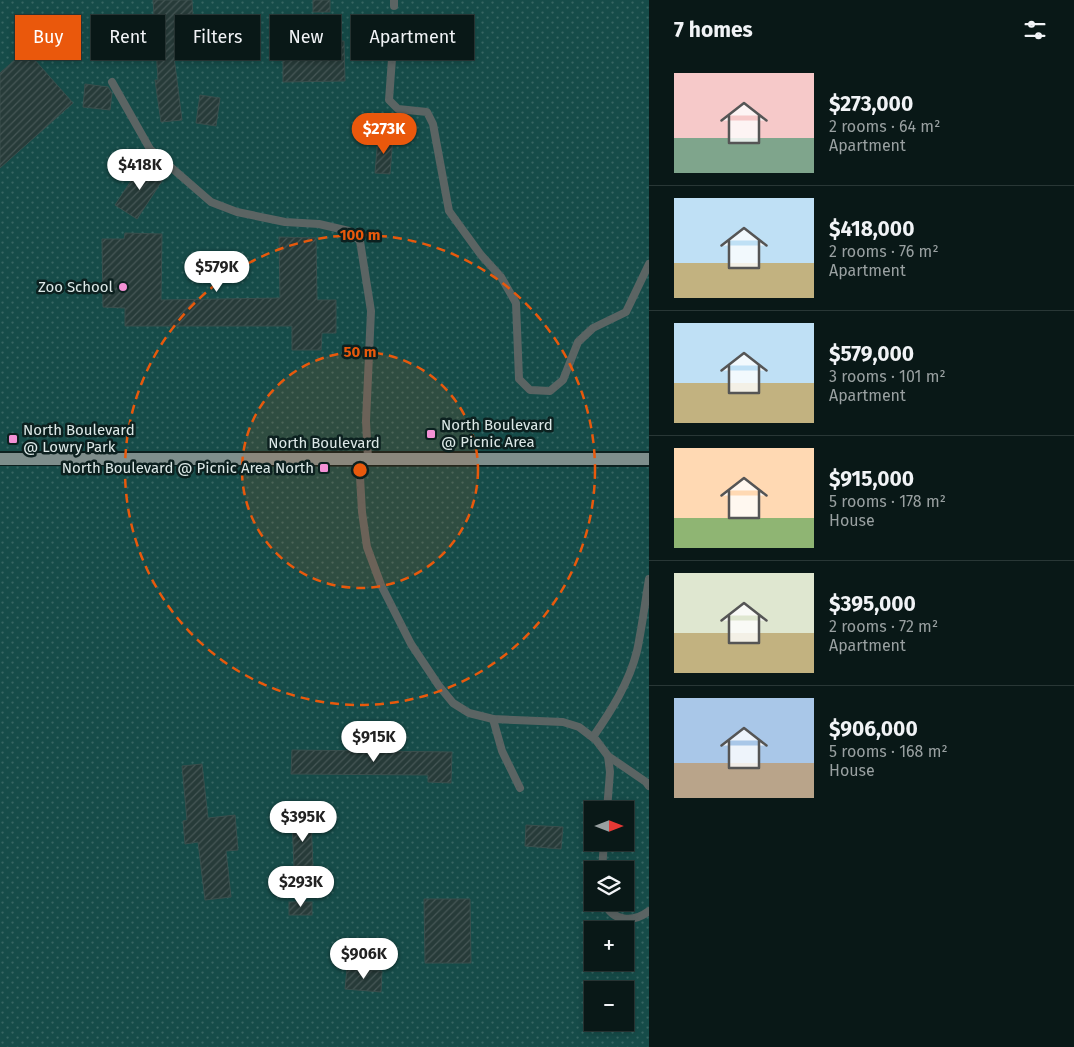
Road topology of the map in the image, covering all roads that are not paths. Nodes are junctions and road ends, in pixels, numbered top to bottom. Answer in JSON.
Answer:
{"nodes":[{"id":1,"x":392,"y":60,"type":"edge"},
{"id":2,"x":112,"y":82,"type":"dead end"},
{"id":3,"x":649,"y":264,"type":"edge"},
{"id":4,"x":0,"y":459,"type":"edge"},
{"id":5,"x":363,"y":459,"type":"junction"},
{"id":6,"x":649,"y":459,"type":"edge"},
{"id":7,"x":649,"y":578,"type":"edge"},
{"id":8,"x":493,"y":719,"type":"junction"},
{"id":9,"x":593,"y":737,"type":"junction"},
{"id":10,"x":608,"y":756,"type":"junction"},
{"id":11,"x":649,"y":786,"type":"edge"},
{"id":12,"x":520,"y":788,"type":"dead end"},
{"id":13,"x":608,"y":801,"type":"edge"},
{"id":14,"x":609,"y":911,"type":"edge"},
{"id":15,"x":649,"y":911,"type":"edge"}],
"edges":[{"from":1,"to":3,"type":"lane"},
{"from":2,"to":5,"type":"lane"},
{"from":4,"to":5,"type":"street","name":"North Boulevard"},
{"from":5,"to":6,"type":"street","name":"North Boulevard"},
{"from":5,"to":8,"type":"lane"},
{"from":7,"to":9,"type":"lane"},
{"from":8,"to":9,"type":"lane"},
{"from":8,"to":12,"type":"lane"},
{"from":9,"to":10,"type":"lane"},
{"from":10,"to":11,"type":"lane"},
{"from":10,"to":13,"type":"lane"},
{"from":14,"to":15,"type":"lane"}]}
